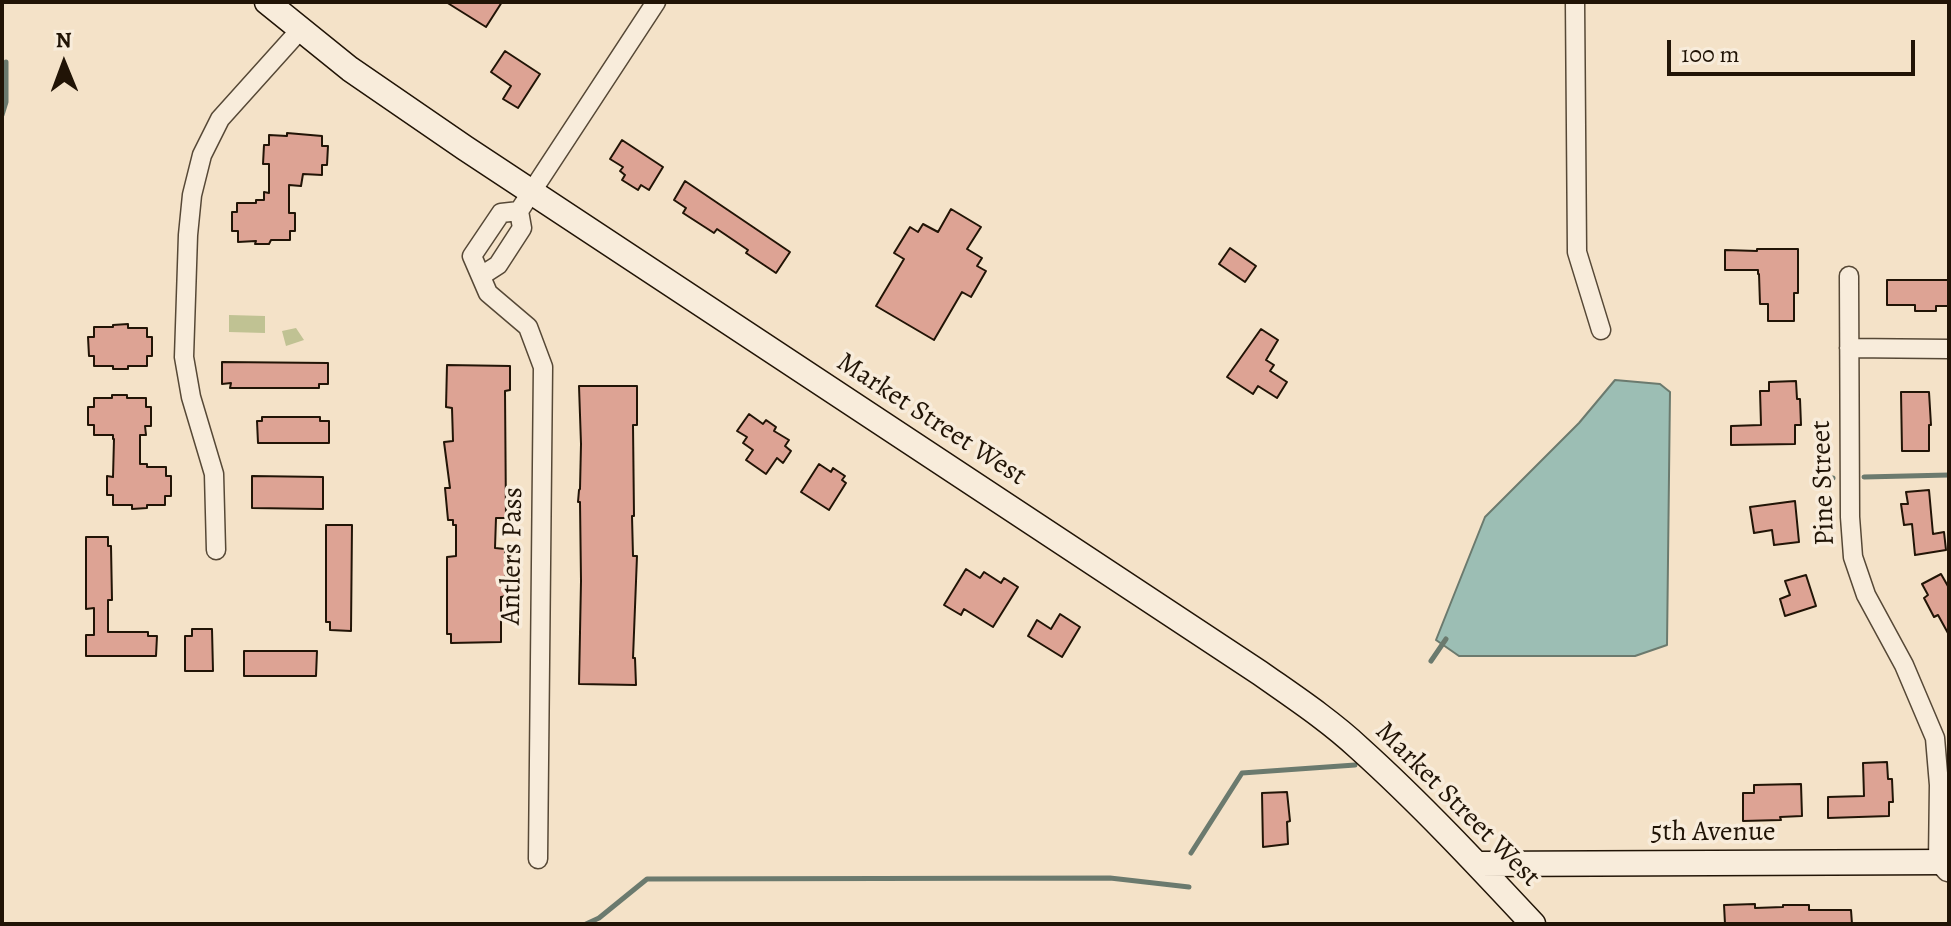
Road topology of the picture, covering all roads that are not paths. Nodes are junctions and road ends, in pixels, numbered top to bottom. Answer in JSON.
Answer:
{"nodes":[{"id":1,"x":267,"y":2,"type":"edge"},
{"id":2,"x":656,"y":2,"type":"edge"},
{"id":3,"x":1575,"y":2,"type":"edge"},
{"id":4,"x":300,"y":30,"type":"junction"},
{"id":5,"x":526,"y":201,"type":"junction"},
{"id":6,"x":481,"y":276,"type":"junction"},
{"id":7,"x":1849,"y":276,"type":"dead end"},
{"id":8,"x":1601,"y":330,"type":"dead end"},
{"id":9,"x":1849,"y":348,"type":"junction"},
{"id":10,"x":1949,"y":349,"type":"edge"},
{"id":11,"x":216,"y":550,"type":"dead end"},
{"id":12,"x":538,"y":859,"type":"dead end"},
{"id":13,"x":1477,"y":864,"type":"junction"},
{"id":14,"x":1945,"y":866,"type":"edge"},
{"id":15,"x":1533,"y":924,"type":"edge"}],
"edges":[{"from":1,"to":4,"type":"main road","name":"Market Street West"},
{"from":2,"to":5,"type":"street"},
{"from":3,"to":8,"type":"street"},
{"from":4,"to":5,"type":"main road","name":"Market Street West"},
{"from":4,"to":11,"type":"street"},
{"from":5,"to":6,"type":"street"},
{"from":5,"to":6,"type":"street"},
{"from":5,"to":13,"type":"main road","name":"Market Street West"},
{"from":6,"to":12,"type":"street","name":"Antlers Pass"},
{"from":7,"to":9,"type":"street","name":"Pine Street"},
{"from":9,"to":10,"type":"street"},
{"from":9,"to":14,"type":"street","name":"Pine Street"},
{"from":13,"to":14,"type":"main road","name":"5th Avenue"},
{"from":13,"to":15,"type":"main road","name":"Market Street West"}]}
